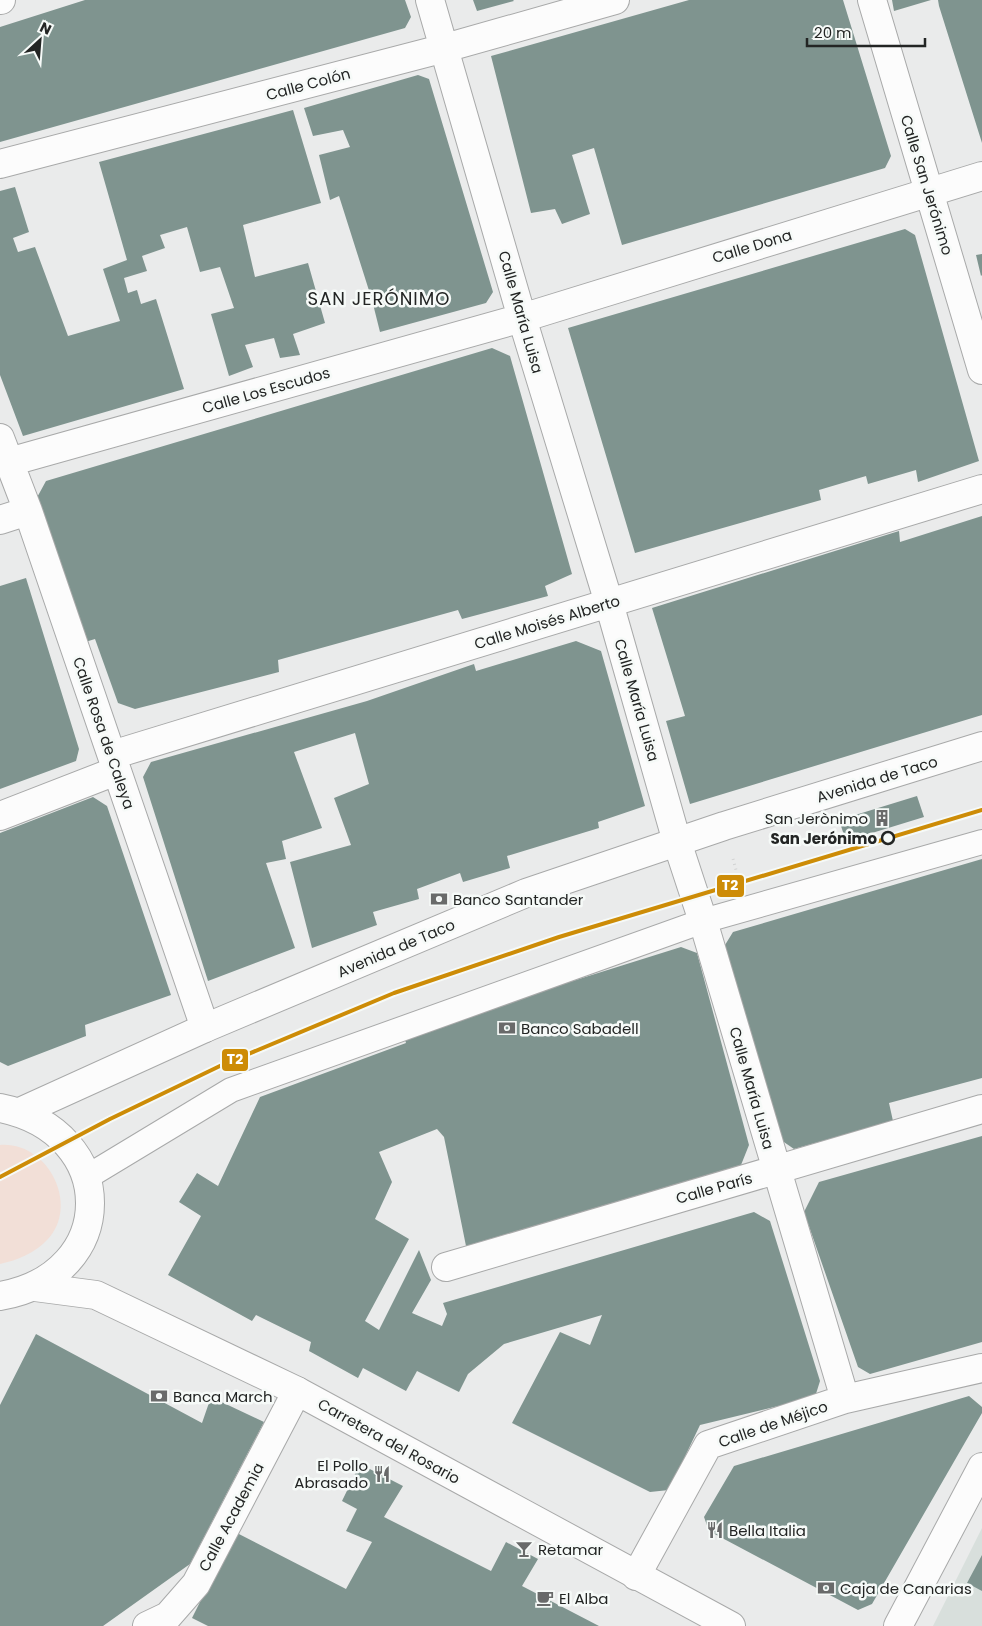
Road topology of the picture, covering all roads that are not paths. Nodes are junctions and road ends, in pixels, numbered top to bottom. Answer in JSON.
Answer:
{"nodes":[{"id":1,"x":430,"y":0,"type":"edge"},
{"id":2,"x":615,"y":0,"type":"edge"},
{"id":3,"x":872,"y":0,"type":"edge"},
{"id":4,"x":445,"y":48,"type":"junction"},
{"id":5,"x":0,"y":164,"type":"edge"},
{"id":6,"x":982,"y":176,"type":"edge"},
{"id":7,"x":929,"y":191,"type":"junction"},
{"id":8,"x":522,"y":318,"type":"junction"},
{"id":9,"x":982,"y":370,"type":"edge"},
{"id":10,"x":5,"y":450,"type":"edge"},
{"id":11,"x":982,"y":489,"type":"edge"},
{"id":12,"x":28,"y":511,"type":"junction"},
{"id":13,"x":0,"y":520,"type":"edge"},
{"id":14,"x":610,"y":603,"type":"junction"},
{"id":15,"x":982,"y":746,"type":"edge"},
{"id":16,"x":114,"y":763,"type":"junction"},
{"id":17,"x":0,"y":816,"type":"edge"},
{"id":18,"x":677,"y":842,"type":"junction"},
{"id":19,"x":982,"y":842,"type":"edge"},
{"id":20,"x":703,"y":921,"type":"junction"},
{"id":21,"x":205,"y":1028,"type":"junction"},
{"id":22,"x":982,"y":1109,"type":"edge"},
{"id":23,"x":10,"y":1110,"type":"edge"},
{"id":24,"x":775,"y":1170,"type":"junction"},
{"id":25,"x":87,"y":1177,"type":"junction"},
{"id":26,"x":446,"y":1267,"type":"dead end"},
{"id":27,"x":35,"y":1287,"type":"junction"},
{"id":28,"x":0,"y":1296,"type":"edge"},
{"id":29,"x":982,"y":1368,"type":"edge"},
{"id":30,"x":297,"y":1391,"type":"junction"},
{"id":31,"x":845,"y":1399,"type":"junction"},
{"id":32,"x":982,"y":1467,"type":"edge"},
{"id":33,"x":636,"y":1576,"type":"junction"},
{"id":34,"x":166,"y":1623,"type":"edge"},
{"id":35,"x":731,"y":1626,"type":"edge"},
{"id":36,"x":898,"y":1626,"type":"edge"}],
"edges":[{"from":1,"to":4,"type":"street","name":"Calle María Luisa"},
{"from":2,"to":4,"type":"street","name":"Calle Colón"},
{"from":3,"to":7,"type":"street","name":"Calle San Jerónimo"},
{"from":4,"to":5,"type":"street","name":"Calle Colón"},
{"from":4,"to":8,"type":"street","name":"Calle María Luisa"},
{"from":6,"to":7,"type":"street","name":"Calle Dona"},
{"from":7,"to":8,"type":"street","name":"Calle Dona"},
{"from":7,"to":9,"type":"street","name":"Calle San Jerónimo"},
{"from":8,"to":10,"type":"street","name":"Calle Los Escudos"},
{"from":8,"to":14,"type":"street","name":"Calle María Luisa"},
{"from":10,"to":12,"type":"street","name":"Calle Rosa de Caleya"},
{"from":11,"to":14,"type":"street","name":"Calle Moisés Alberto"},
{"from":12,"to":13,"type":"street"},
{"from":12,"to":16,"type":"street","name":"Calle Rosa de Caleya"},
{"from":14,"to":16,"type":"street","name":"Calle Moisés Alberto"},
{"from":14,"to":18,"type":"street","name":"Calle María Luisa"},
{"from":15,"to":18,"type":"street","name":"Avenida de Taco"},
{"from":16,"to":17,"type":"street","name":"Calle Moisés Alberto"},
{"from":16,"to":21,"type":"street","name":"Calle Rosa de Caleya"},
{"from":18,"to":20,"type":"street","name":"Calle María Luisa"},
{"from":18,"to":21,"type":"street","name":"Avenida de Taco"},
{"from":19,"to":20,"type":"street"},
{"from":20,"to":24,"type":"street","name":"Calle María Luisa"},
{"from":20,"to":25,"type":"street"},
{"from":21,"to":23,"type":"street","name":"Avenida de Taco"},
{"from":22,"to":24,"type":"street","name":"Calle París"},
{"from":23,"to":25,"type":"street"},
{"from":24,"to":26,"type":"street","name":"Calle París"},
{"from":24,"to":31,"type":"street","name":"Calle María Luisa"},
{"from":25,"to":27,"type":"street"},
{"from":27,"to":28,"type":"street"},
{"from":27,"to":30,"type":"street","name":"Carretera del Rosario"},
{"from":29,"to":31,"type":"street","name":"Calle de Méjico"},
{"from":30,"to":33,"type":"street","name":"Carretera del Rosario"},
{"from":30,"to":34,"type":"street","name":"Calle Academia"},
{"from":31,"to":33,"type":"street","name":"Calle de Méjico"},
{"from":32,"to":36,"type":"street"},
{"from":33,"to":35,"type":"street","name":"Carretera del Rosario"}]}
